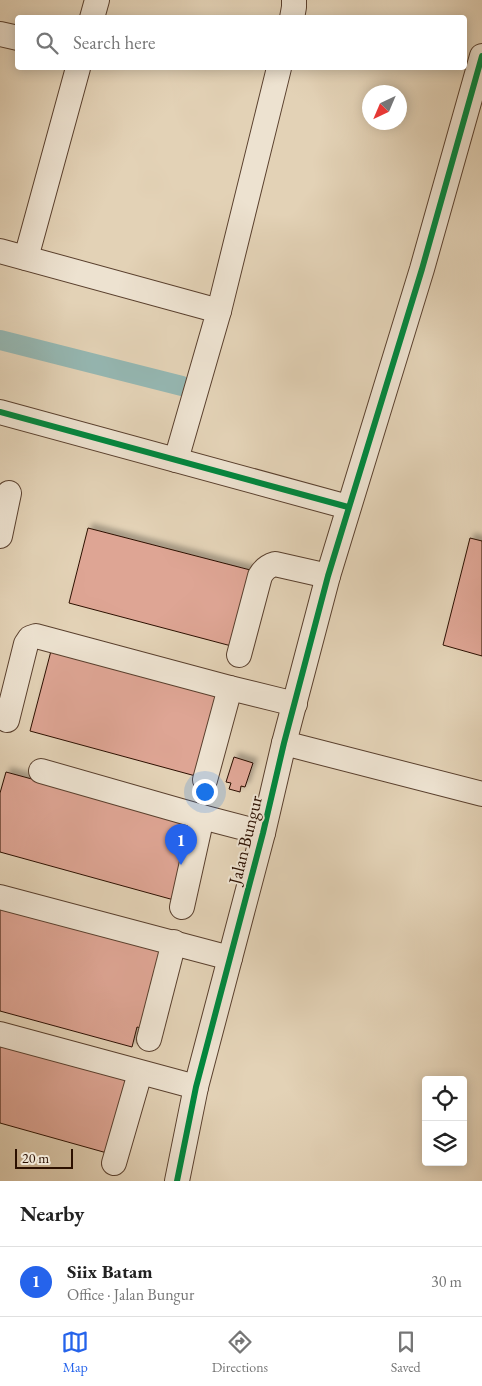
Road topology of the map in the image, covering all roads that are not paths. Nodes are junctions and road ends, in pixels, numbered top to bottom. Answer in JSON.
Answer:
{"nodes":[{"id":1,"x":97,"y":0,"type":"edge"},
{"id":2,"x":294,"y":0,"type":"edge"},
{"id":3,"x":93,"y":15,"type":"edge"},
{"id":4,"x":293,"y":15,"type":"edge"},
{"id":5,"x":0,"y":34,"type":"edge"},
{"id":6,"x":15,"y":37,"type":"edge"},
{"id":7,"x":482,"y":56,"type":"edge"},
{"id":8,"x":77,"y":70,"type":"edge"},
{"id":9,"x":279,"y":70,"type":"edge"},
{"id":10,"x":0,"y":251,"type":"edge"},
{"id":11,"x":26,"y":258,"type":"junction"},
{"id":12,"x":219,"y":310,"type":"junction"},
{"id":13,"x":0,"y":412,"type":"edge"},
{"id":14,"x":176,"y":460,"type":"junction"},
{"id":15,"x":9,"y":493,"type":"dead end"},
{"id":16,"x":348,"y":507,"type":"junction"},
{"id":17,"x":0,"y":536,"type":"edge"},
{"id":18,"x":328,"y":576,"type":"junction"},
{"id":19,"x":239,"y":655,"type":"dead end"},
{"id":20,"x":230,"y":688,"type":"junction"},
{"id":21,"x":295,"y":704,"type":"junction"},
{"id":22,"x":7,"y":720,"type":"dead end"},
{"id":23,"x":284,"y":743,"type":"junction"},
{"id":24,"x":41,"y":771,"type":"dead end"},
{"id":25,"x":205,"y":780,"type":"dead end"},
{"id":26,"x":482,"y":794,"type":"edge"},
{"id":27,"x":202,"y":817,"type":"junction"},
{"id":28,"x":263,"y":833,"type":"junction"},
{"id":29,"x":0,"y":898,"type":"edge"},
{"id":30,"x":182,"y":906,"type":"dead end"},
{"id":31,"x":174,"y":942,"type":"junction"},
{"id":32,"x":230,"y":958,"type":"junction"},
{"id":33,"x":0,"y":1034,"type":"edge"},
{"id":34,"x":149,"y":1039,"type":"dead end"},
{"id":35,"x":140,"y":1073,"type":"junction"},
{"id":36,"x":196,"y":1087,"type":"junction"},
{"id":37,"x":114,"y":1163,"type":"dead end"},
{"id":38,"x":177,"y":1181,"type":"edge"}],
"edges":[{"from":1,"to":3,"type":"street"},
{"from":2,"to":4,"type":"street"},
{"from":5,"to":6,"type":"street"},
{"from":7,"to":16,"type":"street","name":"Jalan Bungur"},
{"from":8,"to":11,"type":"street"},
{"from":9,"to":12,"type":"street"},
{"from":10,"to":11,"type":"street"},
{"from":11,"to":12,"type":"street"},
{"from":12,"to":14,"type":"street"},
{"from":13,"to":14,"type":"street"},
{"from":14,"to":16,"type":"street"},
{"from":15,"to":17,"type":"street"},
{"from":16,"to":18,"type":"street","name":"Jalan Bungur"},
{"from":18,"to":19,"type":"street"},
{"from":18,"to":21,"type":"street","name":"Jalan Bungur"},
{"from":20,"to":21,"type":"street"},
{"from":20,"to":22,"type":"street"},
{"from":20,"to":25,"type":"street"},
{"from":21,"to":23,"type":"street","name":"Jalan Bungur"},
{"from":23,"to":26,"type":"street"},
{"from":23,"to":28,"type":"street","name":"Jalan Bungur"},
{"from":24,"to":27,"type":"street"},
{"from":27,"to":28,"type":"street"},
{"from":27,"to":30,"type":"street"},
{"from":28,"to":32,"type":"street","name":"Jalan Bungur"},
{"from":29,"to":31,"type":"street"},
{"from":31,"to":32,"type":"street"},
{"from":31,"to":34,"type":"street"},
{"from":32,"to":36,"type":"street","name":"Jalan Bungur"},
{"from":33,"to":35,"type":"street"},
{"from":35,"to":36,"type":"street"},
{"from":35,"to":37,"type":"street"},
{"from":36,"to":38,"type":"street","name":"Jalan Bungur"}]}
